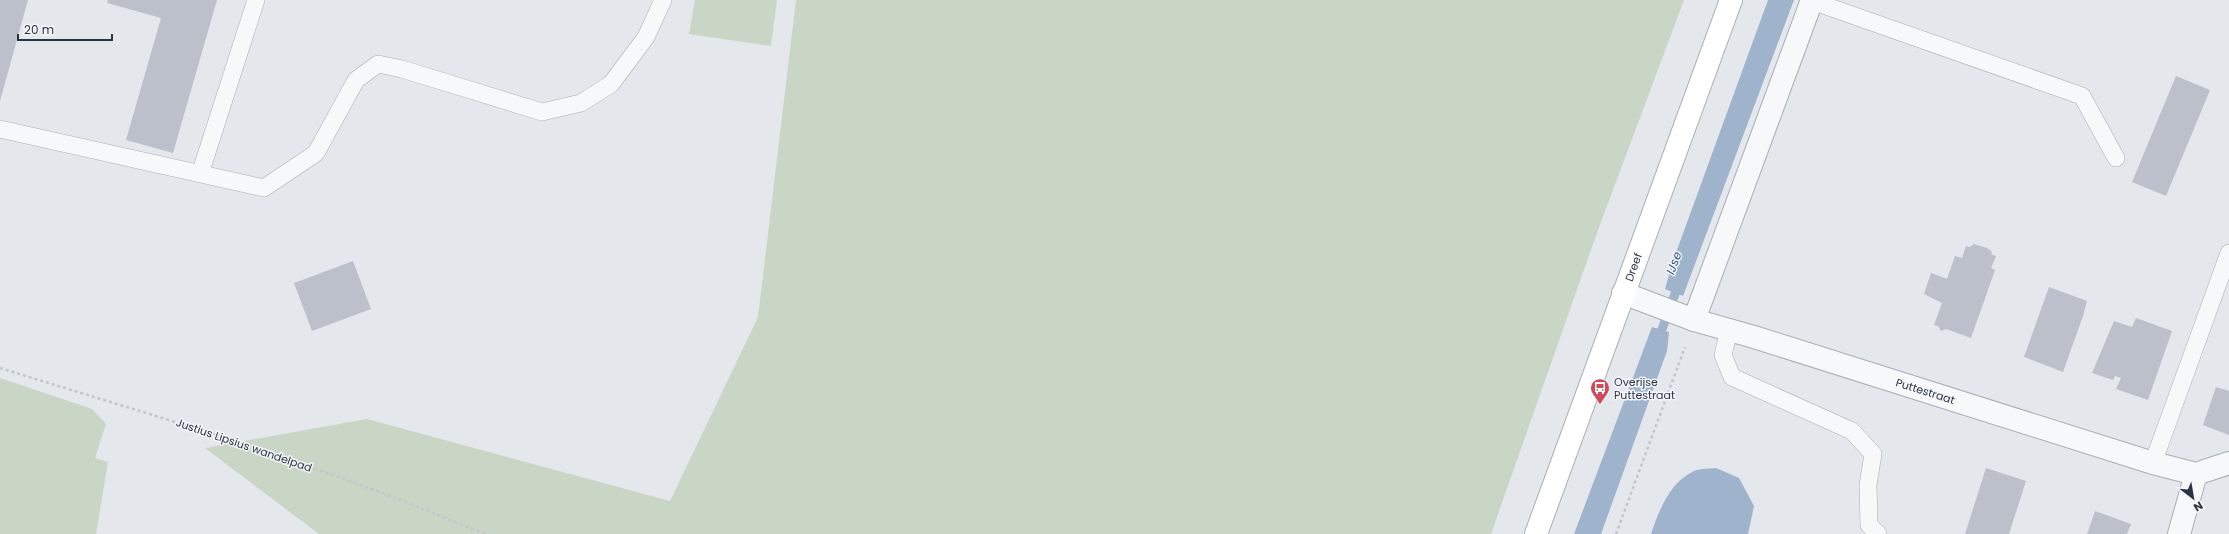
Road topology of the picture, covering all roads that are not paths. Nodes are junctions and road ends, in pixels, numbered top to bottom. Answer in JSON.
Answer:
{"nodes":[{"id":1,"x":256,"y":0,"type":"edge"},
{"id":2,"x":663,"y":0,"type":"edge"},
{"id":3,"x":1731,"y":0,"type":"edge"},
{"id":4,"x":1812,"y":1,"type":"edge"},
{"id":5,"x":0,"y":129,"type":"edge"},
{"id":6,"x":2116,"y":158,"type":"dead end"},
{"id":7,"x":200,"y":174,"type":"junction"},
{"id":8,"x":2229,"y":253,"type":"edge"},
{"id":9,"x":1623,"y":293,"type":"junction"},
{"id":10,"x":1686,"y":317,"type":"junction"},
{"id":11,"x":1729,"y":330,"type":"junction"},
{"id":12,"x":2153,"y":463,"type":"junction"},
{"id":13,"x":2229,"y":463,"type":"edge"},
{"id":14,"x":2196,"y":474,"type":"junction"},
{"id":15,"x":1536,"y":534,"type":"edge"},
{"id":16,"x":1878,"y":534,"type":"edge"},
{"id":17,"x":2179,"y":534,"type":"edge"}],
"edges":[{"from":1,"to":7,"type":"lane"},
{"from":2,"to":7,"type":"lane"},
{"from":3,"to":9,"type":"main road","name":"Dreef"},
{"from":4,"to":6,"type":"lane"},
{"from":4,"to":10,"type":"street"},
{"from":5,"to":7,"type":"lane"},
{"from":8,"to":12,"type":"lane"},
{"from":9,"to":10,"type":"street","name":"Puttestraat"},
{"from":9,"to":15,"type":"main road","name":"Dreef"},
{"from":10,"to":11,"type":"street","name":"Puttestraat"},
{"from":11,"to":12,"type":"street","name":"Puttestraat"},
{"from":11,"to":16,"type":"lane"},
{"from":12,"to":14,"type":"street","name":"Puttestraat"},
{"from":13,"to":14,"type":"street"},
{"from":14,"to":17,"type":"street"}]}
